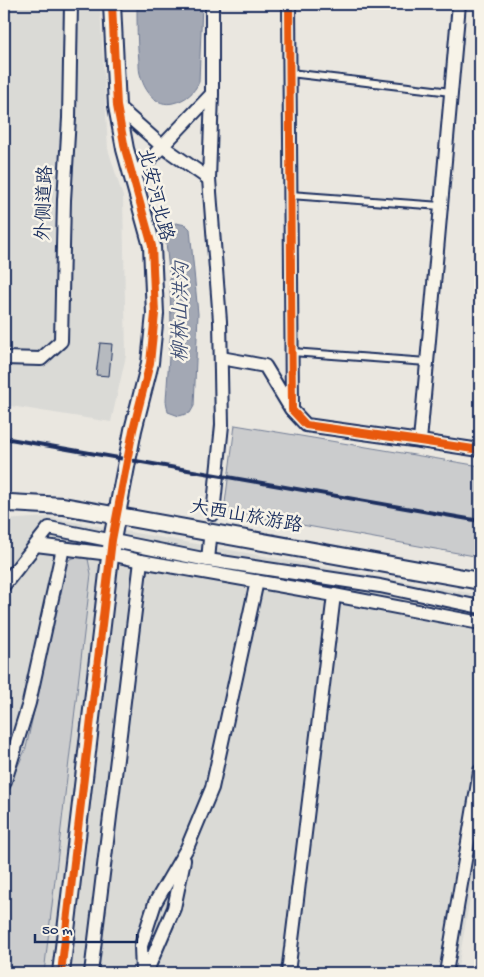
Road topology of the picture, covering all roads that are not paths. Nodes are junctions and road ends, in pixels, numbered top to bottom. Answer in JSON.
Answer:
{"nodes":[{"id":1,"x":71,"y":4,"type":"edge"},
{"id":2,"x":112,"y":4,"type":"edge"},
{"id":3,"x":212,"y":4,"type":"edge"},
{"id":4,"x":289,"y":4,"type":"edge"},
{"id":5,"x":459,"y":4,"type":"edge"},
{"id":6,"x":290,"y":73,"type":"junction"},
{"id":7,"x":451,"y":92,"type":"junction"},
{"id":8,"x":212,"y":94,"type":"junction"},
{"id":9,"x":117,"y":106,"type":"junction"},
{"id":10,"x":162,"y":146,"type":"junction"},
{"id":11,"x":133,"y":177,"type":"junction"},
{"id":12,"x":209,"y":179,"type":"junction"},
{"id":13,"x":290,"y":195,"type":"junction"},
{"id":14,"x":441,"y":206,"type":"junction"},
{"id":15,"x":292,"y":352,"type":"junction"},
{"id":16,"x":4,"y":358,"type":"edge"},
{"id":17,"x":221,"y":358,"type":"junction"},
{"id":18,"x":427,"y":362,"type":"junction"},
{"id":19,"x":292,"y":410,"type":"junction"},
{"id":20,"x":420,"y":441,"type":"junction"},
{"id":21,"x":480,"y":450,"type":"edge"},
{"id":22,"x":4,"y":505,"type":"edge"},
{"id":23,"x":213,"y":514,"type":"dead end"},
{"id":24,"x":116,"y":516,"type":"junction"},
{"id":25,"x":210,"y":539,"type":"dead end"},
{"id":26,"x":36,"y":545,"type":"junction"},
{"id":27,"x":111,"y":547,"type":"junction"},
{"id":28,"x":63,"y":548,"type":"junction"},
{"id":29,"x":208,"y":560,"type":"junction"},
{"id":30,"x":140,"y":561,"type":"junction"},
{"id":31,"x":480,"y":580,"type":"edge"},
{"id":32,"x":257,"y":581,"type":"junction"},
{"id":33,"x":4,"y":585,"type":"edge"},
{"id":34,"x":334,"y":595,"type":"junction"},
{"id":35,"x":480,"y":607,"type":"edge"},
{"id":36,"x":480,"y":623,"type":"edge"},
{"id":37,"x":480,"y":771,"type":"edge"},
{"id":38,"x":4,"y":784,"type":"edge"},
{"id":39,"x":187,"y":848,"type":"junction"},
{"id":40,"x":61,"y":973,"type":"edge"},
{"id":41,"x":91,"y":973,"type":"edge"},
{"id":42,"x":144,"y":973,"type":"edge"},
{"id":43,"x":288,"y":973,"type":"edge"},
{"id":44,"x":446,"y":973,"type":"edge"}],
"edges":[{"from":1,"to":16,"type":"street","name":"外侧道路"},
{"from":2,"to":9,"type":"street","name":"北安河北路"},
{"from":3,"to":8,"type":"street"},
{"from":4,"to":6,"type":"street"},
{"from":5,"to":7,"type":"street"},
{"from":6,"to":7,"type":"lane"},
{"from":6,"to":13,"type":"street"},
{"from":7,"to":14,"type":"street"},
{"from":8,"to":10,"type":"street"},
{"from":8,"to":12,"type":"street"},
{"from":9,"to":10,"type":"street"},
{"from":9,"to":11,"type":"street","name":"北安河北路"},
{"from":10,"to":11,"type":"street"},
{"from":10,"to":12,"type":"street"},
{"from":11,"to":24,"type":"street","name":"北安河北路"},
{"from":12,"to":17,"type":"street"},
{"from":13,"to":14,"type":"lane"},
{"from":13,"to":15,"type":"street"},
{"from":14,"to":18,"type":"street"},
{"from":15,"to":18,"type":"lane"},
{"from":15,"to":19,"type":"street"},
{"from":17,"to":19,"type":"street"},
{"from":17,"to":23,"type":"street"},
{"from":18,"to":20,"type":"street"},
{"from":19,"to":20,"type":"street"},
{"from":20,"to":21,"type":"street"},
{"from":22,"to":24,"type":"street","name":"大西山旅游路"},
{"from":24,"to":27,"type":"street","name":"北安河北路"},
{"from":24,"to":31,"type":"street","name":"大西山旅游路"},
{"from":25,"to":29,"type":"street"},
{"from":26,"to":27,"type":"street"},
{"from":26,"to":28,"type":"street"},
{"from":26,"to":33,"type":"street"},
{"from":27,"to":28,"type":"street"},
{"from":27,"to":29,"type":"street"},
{"from":27,"to":30,"type":"street"},
{"from":27,"to":40,"type":"street","name":"北安河北路"},
{"from":28,"to":38,"type":"street"},
{"from":29,"to":35,"type":"street"},
{"from":30,"to":32,"type":"street"},
{"from":30,"to":41,"type":"street"},
{"from":32,"to":34,"type":"street"},
{"from":32,"to":39,"type":"street"},
{"from":34,"to":36,"type":"street"},
{"from":34,"to":43,"type":"street"},
{"from":37,"to":44,"type":"street"},
{"from":39,"to":42,"type":"street"},
{"from":39,"to":42,"type":"street"}]}
